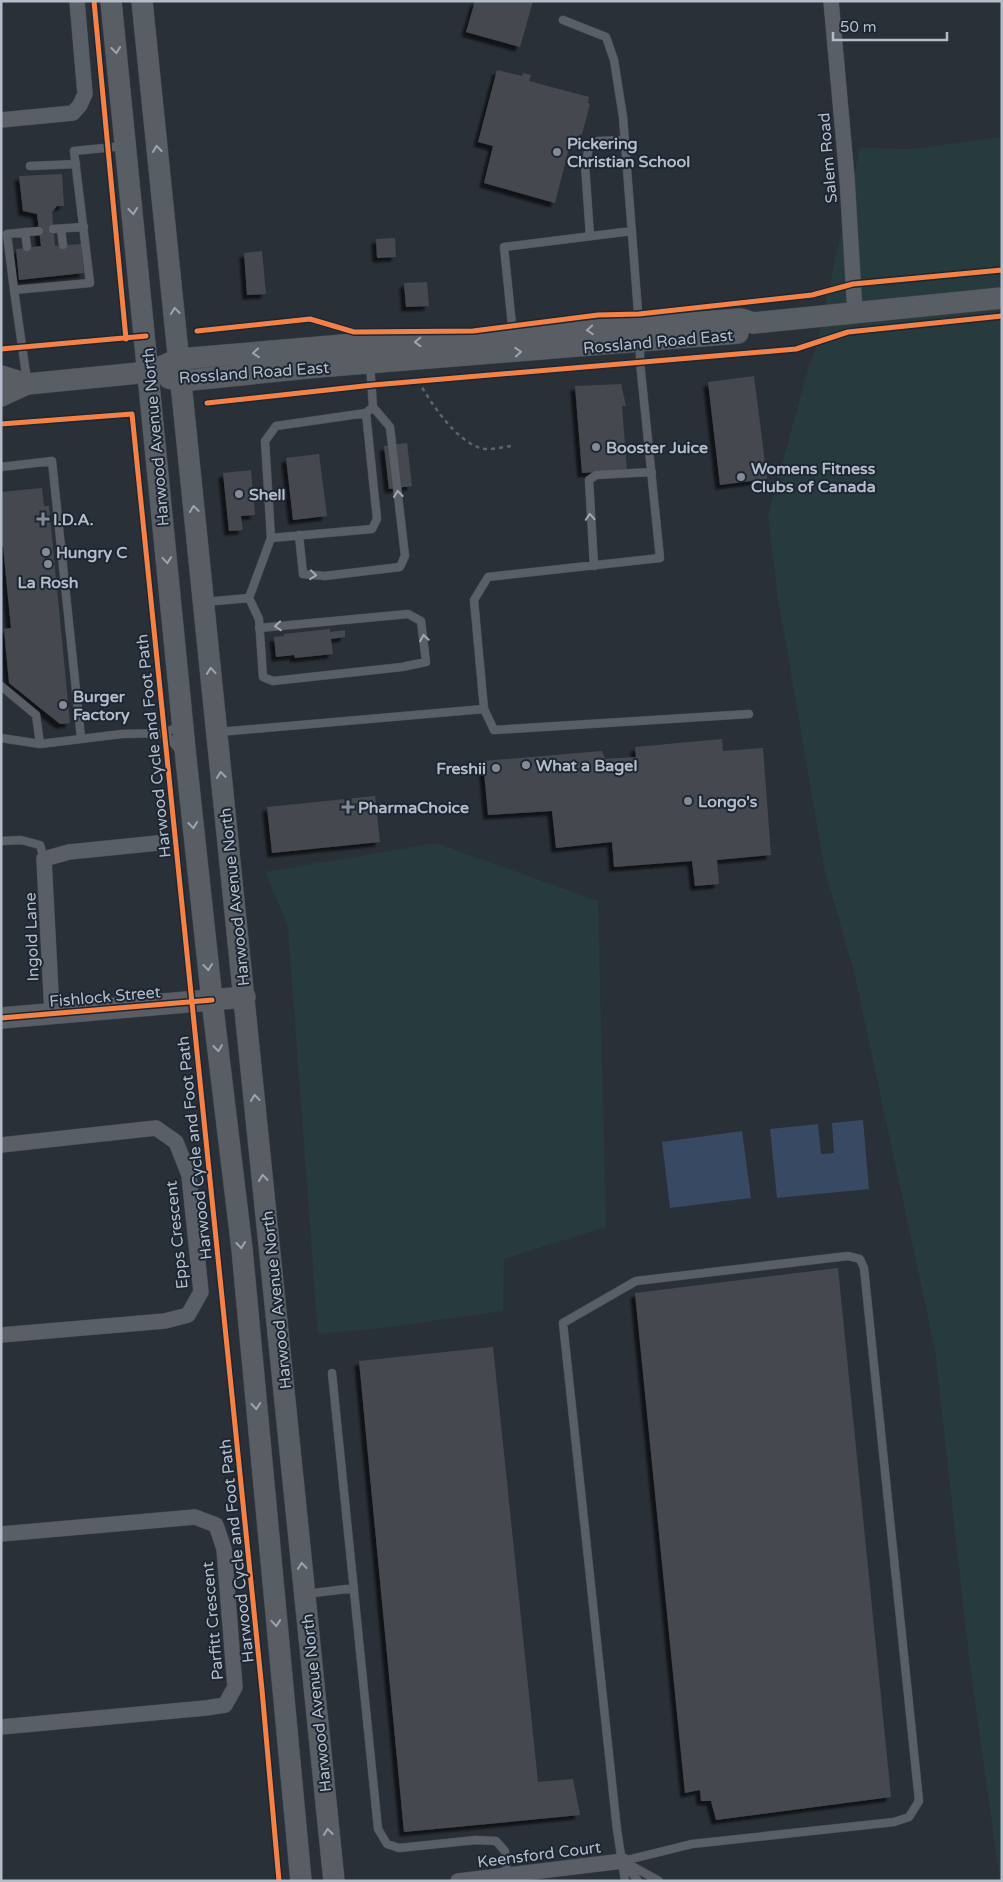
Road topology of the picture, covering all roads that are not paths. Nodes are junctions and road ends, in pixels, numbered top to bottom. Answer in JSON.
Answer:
{"nodes":[{"id":1,"x":77,"y":1,"type":"edge"},
{"id":2,"x":111,"y":1,"type":"edge"},
{"id":3,"x":142,"y":1,"type":"edge"},
{"id":4,"x":831,"y":1,"type":"edge"},
{"id":5,"x":563,"y":20,"type":"dead end"},
{"id":6,"x":1,"y":120,"type":"edge"},
{"id":7,"x":625,"y":140,"type":"junction"},
{"id":8,"x":126,"y":146,"type":"junction"},
{"id":9,"x":76,"y":164,"type":"junction"},
{"id":10,"x":30,"y":166,"type":"dead end"},
{"id":11,"x":84,"y":227,"type":"junction"},
{"id":12,"x":39,"y":230,"type":"dead end"},
{"id":13,"x":632,"y":231,"type":"junction"},
{"id":14,"x":25,"y":232,"type":"junction"},
{"id":15,"x":590,"y":236,"type":"junction"},
{"id":16,"x":63,"y":245,"type":"dead end"},
{"id":17,"x":27,"y":247,"type":"dead end"},
{"id":18,"x":66,"y":275,"type":"dead end"},
{"id":19,"x":30,"y":279,"type":"dead end"},
{"id":20,"x":67,"y":285,"type":"junction"},
{"id":21,"x":30,"y":288,"type":"junction"},
{"id":22,"x":14,"y":290,"type":"junction"},
{"id":23,"x":1002,"y":298,"type":"edge"},
{"id":24,"x":855,"y":313,"type":"junction"},
{"id":25,"x":640,"y":335,"type":"junction"},
{"id":26,"x":514,"y":336,"type":"junction"},
{"id":27,"x":179,"y":359,"type":"junction"},
{"id":28,"x":370,"y":364,"type":"junction"},
{"id":29,"x":149,"y":372,"type":"junction"},
{"id":30,"x":1,"y":376,"type":"edge"},
{"id":31,"x":181,"y":381,"type":"junction"},
{"id":32,"x":27,"y":384,"type":"junction"},
{"id":33,"x":1,"y":396,"type":"edge"},
{"id":34,"x":374,"y":407,"type":"junction"},
{"id":35,"x":366,"y":413,"type":"junction"},
{"id":36,"x":1,"y":467,"type":"edge"},
{"id":37,"x":652,"y":472,"type":"junction"},
{"id":38,"x":299,"y":535,"type":"junction"},
{"id":39,"x":271,"y":538,"type":"junction"},
{"id":40,"x":594,"y":566,"type":"junction"},
{"id":41,"x":249,"y":598,"type":"junction"},
{"id":42,"x":204,"y":602,"type":"junction"},
{"id":43,"x":260,"y":628,"type":"junction"},
{"id":44,"x":1,"y":686,"type":"edge"},
{"id":45,"x":484,"y":709,"type":"junction"},
{"id":46,"x":749,"y":714,"type":"dead end"},
{"id":47,"x":216,"y":726,"type":"junction"},
{"id":48,"x":174,"y":728,"type":"junction"},
{"id":49,"x":1,"y":738,"type":"edge"},
{"id":50,"x":81,"y":738,"type":"junction"},
{"id":51,"x":40,"y":744,"type":"junction"},
{"id":52,"x":1,"y":841,"type":"edge"},
{"id":53,"x":158,"y":843,"type":"dead end"},
{"id":54,"x":44,"y":859,"type":"junction"},
{"id":55,"x":245,"y":998,"type":"junction"},
{"id":56,"x":212,"y":1000,"type":"junction"},
{"id":57,"x":52,"y":1013,"type":"junction"},
{"id":58,"x":1,"y":1018,"type":"edge"},
{"id":59,"x":1,"y":1144,"type":"edge"},
{"id":60,"x":1,"y":1335,"type":"edge"},
{"id":61,"x":332,"y":1373,"type":"dead end"},
{"id":62,"x":1,"y":1534,"type":"edge"},
{"id":63,"x":354,"y":1588,"type":"junction"},
{"id":64,"x":305,"y":1594,"type":"junction"},
{"id":65,"x":1,"y":1727,"type":"edge"},
{"id":66,"x":623,"y":1861,"type":"junction"},
{"id":67,"x":507,"y":1876,"type":"junction"},
{"id":68,"x":300,"y":1881,"type":"edge"},
{"id":69,"x":334,"y":1881,"type":"edge"},
{"id":70,"x":458,"y":1881,"type":"edge"},
{"id":71,"x":625,"y":1881,"type":"edge"},
{"id":72,"x":638,"y":1881,"type":"edge"},
{"id":73,"x":659,"y":1881,"type":"edge"}],
"edges":[{"from":1,"to":6,"type":"street"},
{"from":2,"to":8,"type":"main road","name":"Harwood Avenue North","one_way":true},
{"from":27,"to":3,"type":"main road","name":"Harwood Avenue North","one_way":true},
{"from":4,"to":24,"type":"street","name":"Salem Road"},
{"from":5,"to":7,"type":"lane"},
{"from":7,"to":13,"type":"lane"},
{"from":7,"to":15,"type":"lane"},
{"from":8,"to":9,"type":"lane"},
{"from":8,"to":29,"type":"main road","name":"Harwood Avenue North","one_way":true},
{"from":9,"to":10,"type":"lane"},
{"from":9,"to":11,"type":"lane"},
{"from":11,"to":16,"type":"lane"},
{"from":11,"to":20,"type":"lane"},
{"from":12,"to":14,"type":"lane"},
{"from":13,"to":15,"type":"lane"},
{"from":13,"to":25,"type":"lane"},
{"from":14,"to":17,"type":"lane"},
{"from":14,"to":22,"type":"lane"},
{"from":15,"to":26,"type":"lane"},
{"from":18,"to":20,"type":"lane"},
{"from":19,"to":21,"type":"lane"},
{"from":20,"to":21,"type":"lane"},
{"from":21,"to":22,"type":"lane"},
{"from":22,"to":32,"type":"lane"},
{"from":23,"to":24,"type":"main road","name":"Rossland Road East"},
{"from":24,"to":25,"type":"main road","name":"Rossland Road East"},
{"from":25,"to":26,"type":"main road","name":"Rossland Road East","one_way":true},
{"from":28,"to":25,"type":"main road","name":"Rossland Road East","one_way":true},
{"from":25,"to":37,"type":"lane"},
{"from":26,"to":27,"type":"main road","name":"Rossland Road East","one_way":true},
{"from":27,"to":29,"type":"main road","name":"Rossland Road East"},
{"from":27,"to":31,"type":"main road","name":"Harwood Avenue North"},
{"from":28,"to":31,"type":"main road","name":"Rossland Road East"},
{"from":28,"to":34,"type":"lane"},
{"from":29,"to":31,"type":"main road","name":"Rossland Road East"},
{"from":29,"to":32,"type":"main road"},
{"from":29,"to":48,"type":"main road","name":"Harwood Avenue North","one_way":true},
{"from":30,"to":32,"type":"main road"},
{"from":42,"to":31,"type":"main road","name":"Harwood Avenue North","one_way":true},
{"from":32,"to":33,"type":"main road"},
{"from":34,"to":35,"type":"lane"},
{"from":38,"to":34,"type":"lane","one_way":true},
{"from":35,"to":38,"type":"lane"},
{"from":35,"to":39,"type":"lane"},
{"from":36,"to":50,"type":"lane"},
{"from":40,"to":37,"type":"lane","one_way":true},
{"from":37,"to":40,"type":"lane"},
{"from":38,"to":39,"type":"lane"},
{"from":39,"to":41,"type":"lane"},
{"from":40,"to":45,"type":"lane"},
{"from":41,"to":42,"type":"lane"},
{"from":41,"to":43,"type":"lane"},
{"from":47,"to":42,"type":"main road","name":"Harwood Avenue North","one_way":true},
{"from":43,"to":43,"type":"lane","one_way":true},
{"from":44,"to":51,"type":"lane"},
{"from":45,"to":46,"type":"lane"},
{"from":45,"to":47,"type":"lane"},
{"from":47,"to":48,"type":"main road"},
{"from":55,"to":47,"type":"main road","name":"Harwood Avenue North","one_way":true},
{"from":48,"to":50,"type":"lane"},
{"from":48,"to":56,"type":"main road","name":"Harwood Avenue North","one_way":true},
{"from":49,"to":51,"type":"lane"},
{"from":50,"to":51,"type":"lane"},
{"from":52,"to":54,"type":"lane"},
{"from":53,"to":54,"type":"street"},
{"from":54,"to":57,"type":"street","name":"Ingold Lane"},
{"from":55,"to":56,"type":"main road","name":"Fishlock Street"},
{"from":64,"to":55,"type":"main road","name":"Harwood Avenue North","one_way":true},
{"from":56,"to":57,"type":"main road","name":"Fishlock Street"},
{"from":56,"to":68,"type":"main road","name":"Harwood Avenue North","one_way":true},
{"from":57,"to":58,"type":"main road","name":"Fishlock Street"},
{"from":59,"to":60,"type":"street","name":"Epps Crescent"},
{"from":61,"to":63,"type":"lane"},
{"from":62,"to":65,"type":"street","name":"Parfitt Crescent"},
{"from":63,"to":64,"type":"lane"},
{"from":63,"to":67,"type":"lane"},
{"from":69,"to":64,"type":"main road","name":"Harwood Avenue North","one_way":true},
{"from":66,"to":66,"type":"lane"},
{"from":66,"to":67,"type":"street","name":"Keensford Court"},
{"from":66,"to":71,"type":"lane"},
{"from":66,"to":72,"type":"lane"},
{"from":66,"to":73,"type":"lane"},
{"from":67,"to":70,"type":"street","name":"Keensford Court"}]}
